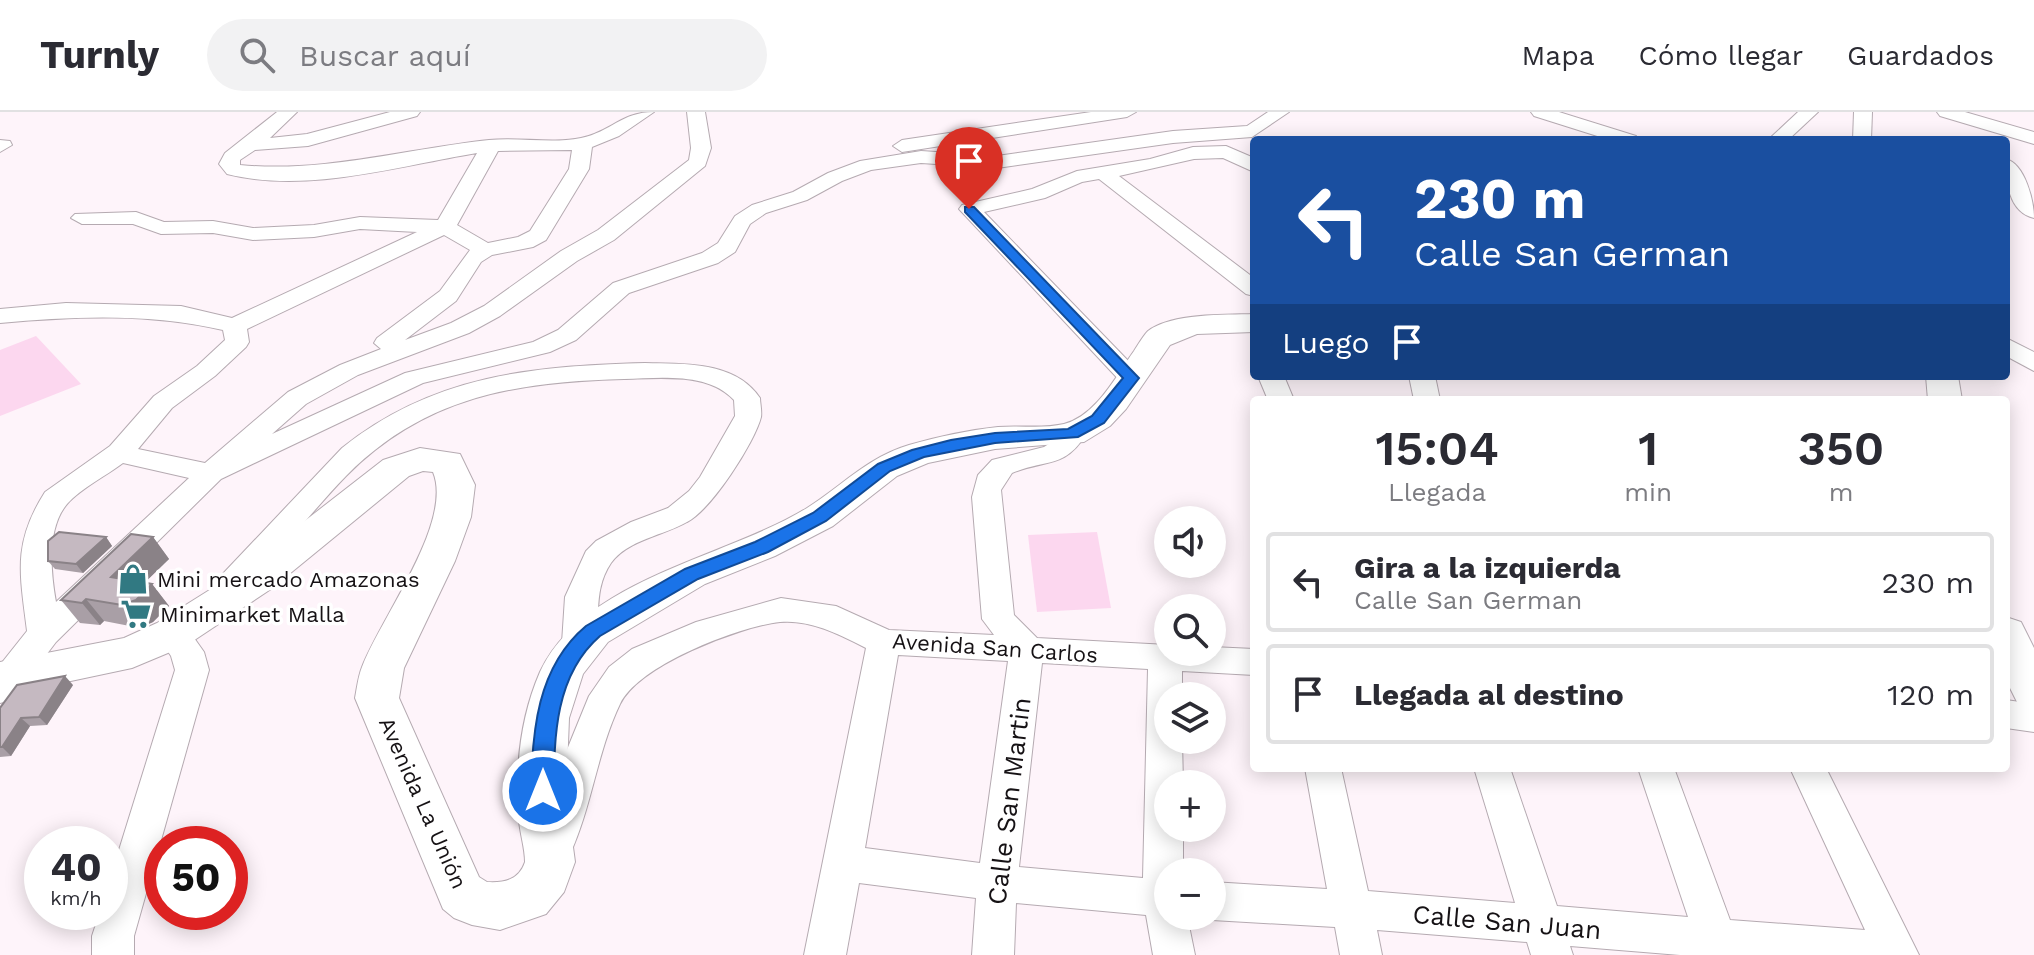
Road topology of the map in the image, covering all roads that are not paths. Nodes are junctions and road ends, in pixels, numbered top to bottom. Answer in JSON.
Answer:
{"nodes":[{"id":1,"x":288,"y":112,"type":"edge"},
{"id":2,"x":411,"y":112,"type":"edge"},
{"id":3,"x":645,"y":112,"type":"edge"},
{"id":4,"x":696,"y":112,"type":"edge"},
{"id":5,"x":1127,"y":112,"type":"edge"},
{"id":6,"x":1280,"y":112,"type":"edge"},
{"id":7,"x":1540,"y":112,"type":"edge"},
{"id":8,"x":1809,"y":112,"type":"edge"},
{"id":9,"x":1863,"y":112,"type":"edge"},
{"id":10,"x":1946,"y":112,"type":"edge"},
{"id":11,"x":1980,"y":122,"type":"junction"},
{"id":12,"x":1616,"y":136,"type":"edge"},
{"id":13,"x":1782,"y":136,"type":"edge"},
{"id":14,"x":1862,"y":136,"type":"edge"},
{"id":15,"x":1990,"y":136,"type":"edge"},
{"id":16,"x":2034,"y":138,"type":"edge"},
{"id":17,"x":583,"y":143,"type":"junction"},
{"id":18,"x":250,"y":145,"type":"junction"},
{"id":19,"x":491,"y":146,"type":"junction"},
{"id":20,"x":1250,"y":164,"type":"edge"},
{"id":21,"x":2010,"y":173,"type":"edge"},
{"id":22,"x":844,"y":174,"type":"junction"},
{"id":23,"x":1104,"y":174,"type":"junction"},
{"id":24,"x":2034,"y":212,"type":"edge"},
{"id":25,"x":82,"y":218,"type":"dead end"},
{"id":26,"x":445,"y":227,"type":"junction"},
{"id":27,"x":485,"y":250,"type":"junction"},
{"id":28,"x":1250,"y":314,"type":"edge"},
{"id":29,"x":0,"y":316,"type":"edge"},
{"id":30,"x":1250,"y":317,"type":"edge"},
{"id":31,"x":235,"y":326,"type":"junction"},
{"id":32,"x":2010,"y":348,"type":"edge"},
{"id":33,"x":2034,"y":363,"type":"edge"},
{"id":34,"x":349,"y":370,"type":"junction"},
{"id":35,"x":1131,"y":378,"type":"junction"},
{"id":36,"x":1072,"y":434,"type":"junction"},
{"id":37,"x":120,"y":452,"type":"junction"},
{"id":38,"x":211,"y":473,"type":"junction"},
{"id":39,"x":44,"y":633,"type":"junction"},
{"id":40,"x":172,"y":634,"type":"junction"},
{"id":41,"x":884,"y":642,"type":"junction"},
{"id":42,"x":2010,"y":642,"type":"edge"},
{"id":43,"x":579,"y":643,"type":"junction"},
{"id":44,"x":1027,"y":648,"type":"junction"},
{"id":45,"x":1154,"y":658,"type":"edge"},
{"id":46,"x":1226,"y":661,"type":"edge"},
{"id":47,"x":1250,"y":662,"type":"edge"},
{"id":48,"x":1165,"y":666,"type":"edge"},
{"id":49,"x":4,"y":682,"type":"edge"},
{"id":50,"x":2034,"y":694,"type":"edge"},
{"id":51,"x":2010,"y":715,"type":"edge"},
{"id":52,"x":2034,"y":718,"type":"edge"},
{"id":53,"x":1324,"y":772,"type":"edge"},
{"id":54,"x":1493,"y":772,"type":"edge"},
{"id":55,"x":1657,"y":772,"type":"edge"},
{"id":56,"x":1810,"y":772,"type":"edge"},
{"id":57,"x":1166,"y":858,"type":"edge"},
{"id":58,"x":550,"y":863,"type":"junction"},
{"id":59,"x":844,"y":863,"type":"junction"},
{"id":60,"x":997,"y":883,"type":"junction"},
{"id":61,"x":1154,"y":898,"type":"edge"},
{"id":62,"x":1226,"y":902,"type":"edge"},
{"id":63,"x":1352,"y":909,"type":"junction"},
{"id":64,"x":1170,"y":930,"type":"edge"},
{"id":65,"x":1547,"y":940,"type":"edge"},
{"id":66,"x":1719,"y":948,"type":"edge"},
{"id":67,"x":1898,"y":954,"type":"edge"},
{"id":68,"x":113,"y":955,"type":"edge"},
{"id":69,"x":825,"y":955,"type":"edge"},
{"id":70,"x":993,"y":955,"type":"edge"},
{"id":71,"x":1174,"y":955,"type":"edge"},
{"id":72,"x":1361,"y":955,"type":"edge"}],
"edges":[{"from":1,"to":18,"type":"street"},
{"from":2,"to":18,"type":"street"},
{"from":3,"to":17,"type":"street"},
{"from":4,"to":34,"type":"street"},
{"from":5,"to":22,"type":"street"},
{"from":6,"to":22,"type":"street"},
{"from":7,"to":12,"type":"street"},
{"from":8,"to":13,"type":"street"},
{"from":9,"to":14,"type":"street"},
{"from":10,"to":11,"type":"street"},
{"from":11,"to":15,"type":"street"},
{"from":11,"to":16,"type":"street"},
{"from":17,"to":19,"type":"street"},
{"from":17,"to":27,"type":"street"},
{"from":18,"to":19,"type":"street"},
{"from":19,"to":26,"type":"street"},
{"from":20,"to":23,"type":"street"},
{"from":21,"to":24,"type":"street"},
{"from":22,"to":38,"type":"street"},
{"from":23,"to":28,"type":"street"},
{"from":23,"to":35,"type":"street"},
{"from":25,"to":26,"type":"street"},
{"from":26,"to":27,"type":"street"},
{"from":26,"to":31,"type":"street"},
{"from":27,"to":34,"type":"street"},
{"from":29,"to":31,"type":"street"},
{"from":30,"to":35,"type":"main road"},
{"from":31,"to":37,"type":"street"},
{"from":32,"to":33,"type":"street"},
{"from":34,"to":38,"type":"street"},
{"from":35,"to":36,"type":"main road"},
{"from":36,"to":43,"type":"main road"},
{"from":36,"to":44,"type":"street"},
{"from":37,"to":38,"type":"street"},
{"from":37,"to":39,"type":"street"},
{"from":38,"to":39,"type":"street"},
{"from":39,"to":49,"type":"street"},
{"from":40,"to":43,"type":"street"},
{"from":40,"to":49,"type":"main road","name":"Avenida La Unión"},
{"from":40,"to":58,"type":"main road","name":"Avenida La Unión"},
{"from":40,"to":68,"type":"street"},
{"from":41,"to":44,"type":"street","name":"Avenida San Carlos"},
{"from":41,"to":58,"type":"street","name":"Avenida San Carlos"},
{"from":41,"to":59,"type":"street"},
{"from":42,"to":50,"type":"main road"},
{"from":43,"to":58,"type":"main road"},
{"from":44,"to":45,"type":"street","name":"Avenida San Carlos"},
{"from":44,"to":60,"type":"street","name":"Calle San Martin"},
{"from":46,"to":47,"type":"street","name":"Avenida San Carlos"},
{"from":48,"to":57,"type":"street"},
{"from":51,"to":52,"type":"street"},
{"from":53,"to":63,"type":"street"},
{"from":54,"to":65,"type":"street"},
{"from":55,"to":66,"type":"street"},
{"from":56,"to":67,"type":"street"},
{"from":59,"to":60,"type":"street"},
{"from":59,"to":69,"type":"street"},
{"from":60,"to":61,"type":"street"},
{"from":60,"to":70,"type":"street","name":"Calle San Martin"},
{"from":62,"to":63,"type":"street","name":"Calle San Juan"},
{"from":63,"to":65,"type":"street","name":"Calle San Juan"},
{"from":63,"to":72,"type":"street"},
{"from":64,"to":71,"type":"street"},
{"from":65,"to":66,"type":"street","name":"Calle San Juan"},
{"from":66,"to":67,"type":"street","name":"Calle San Juan"}]}
